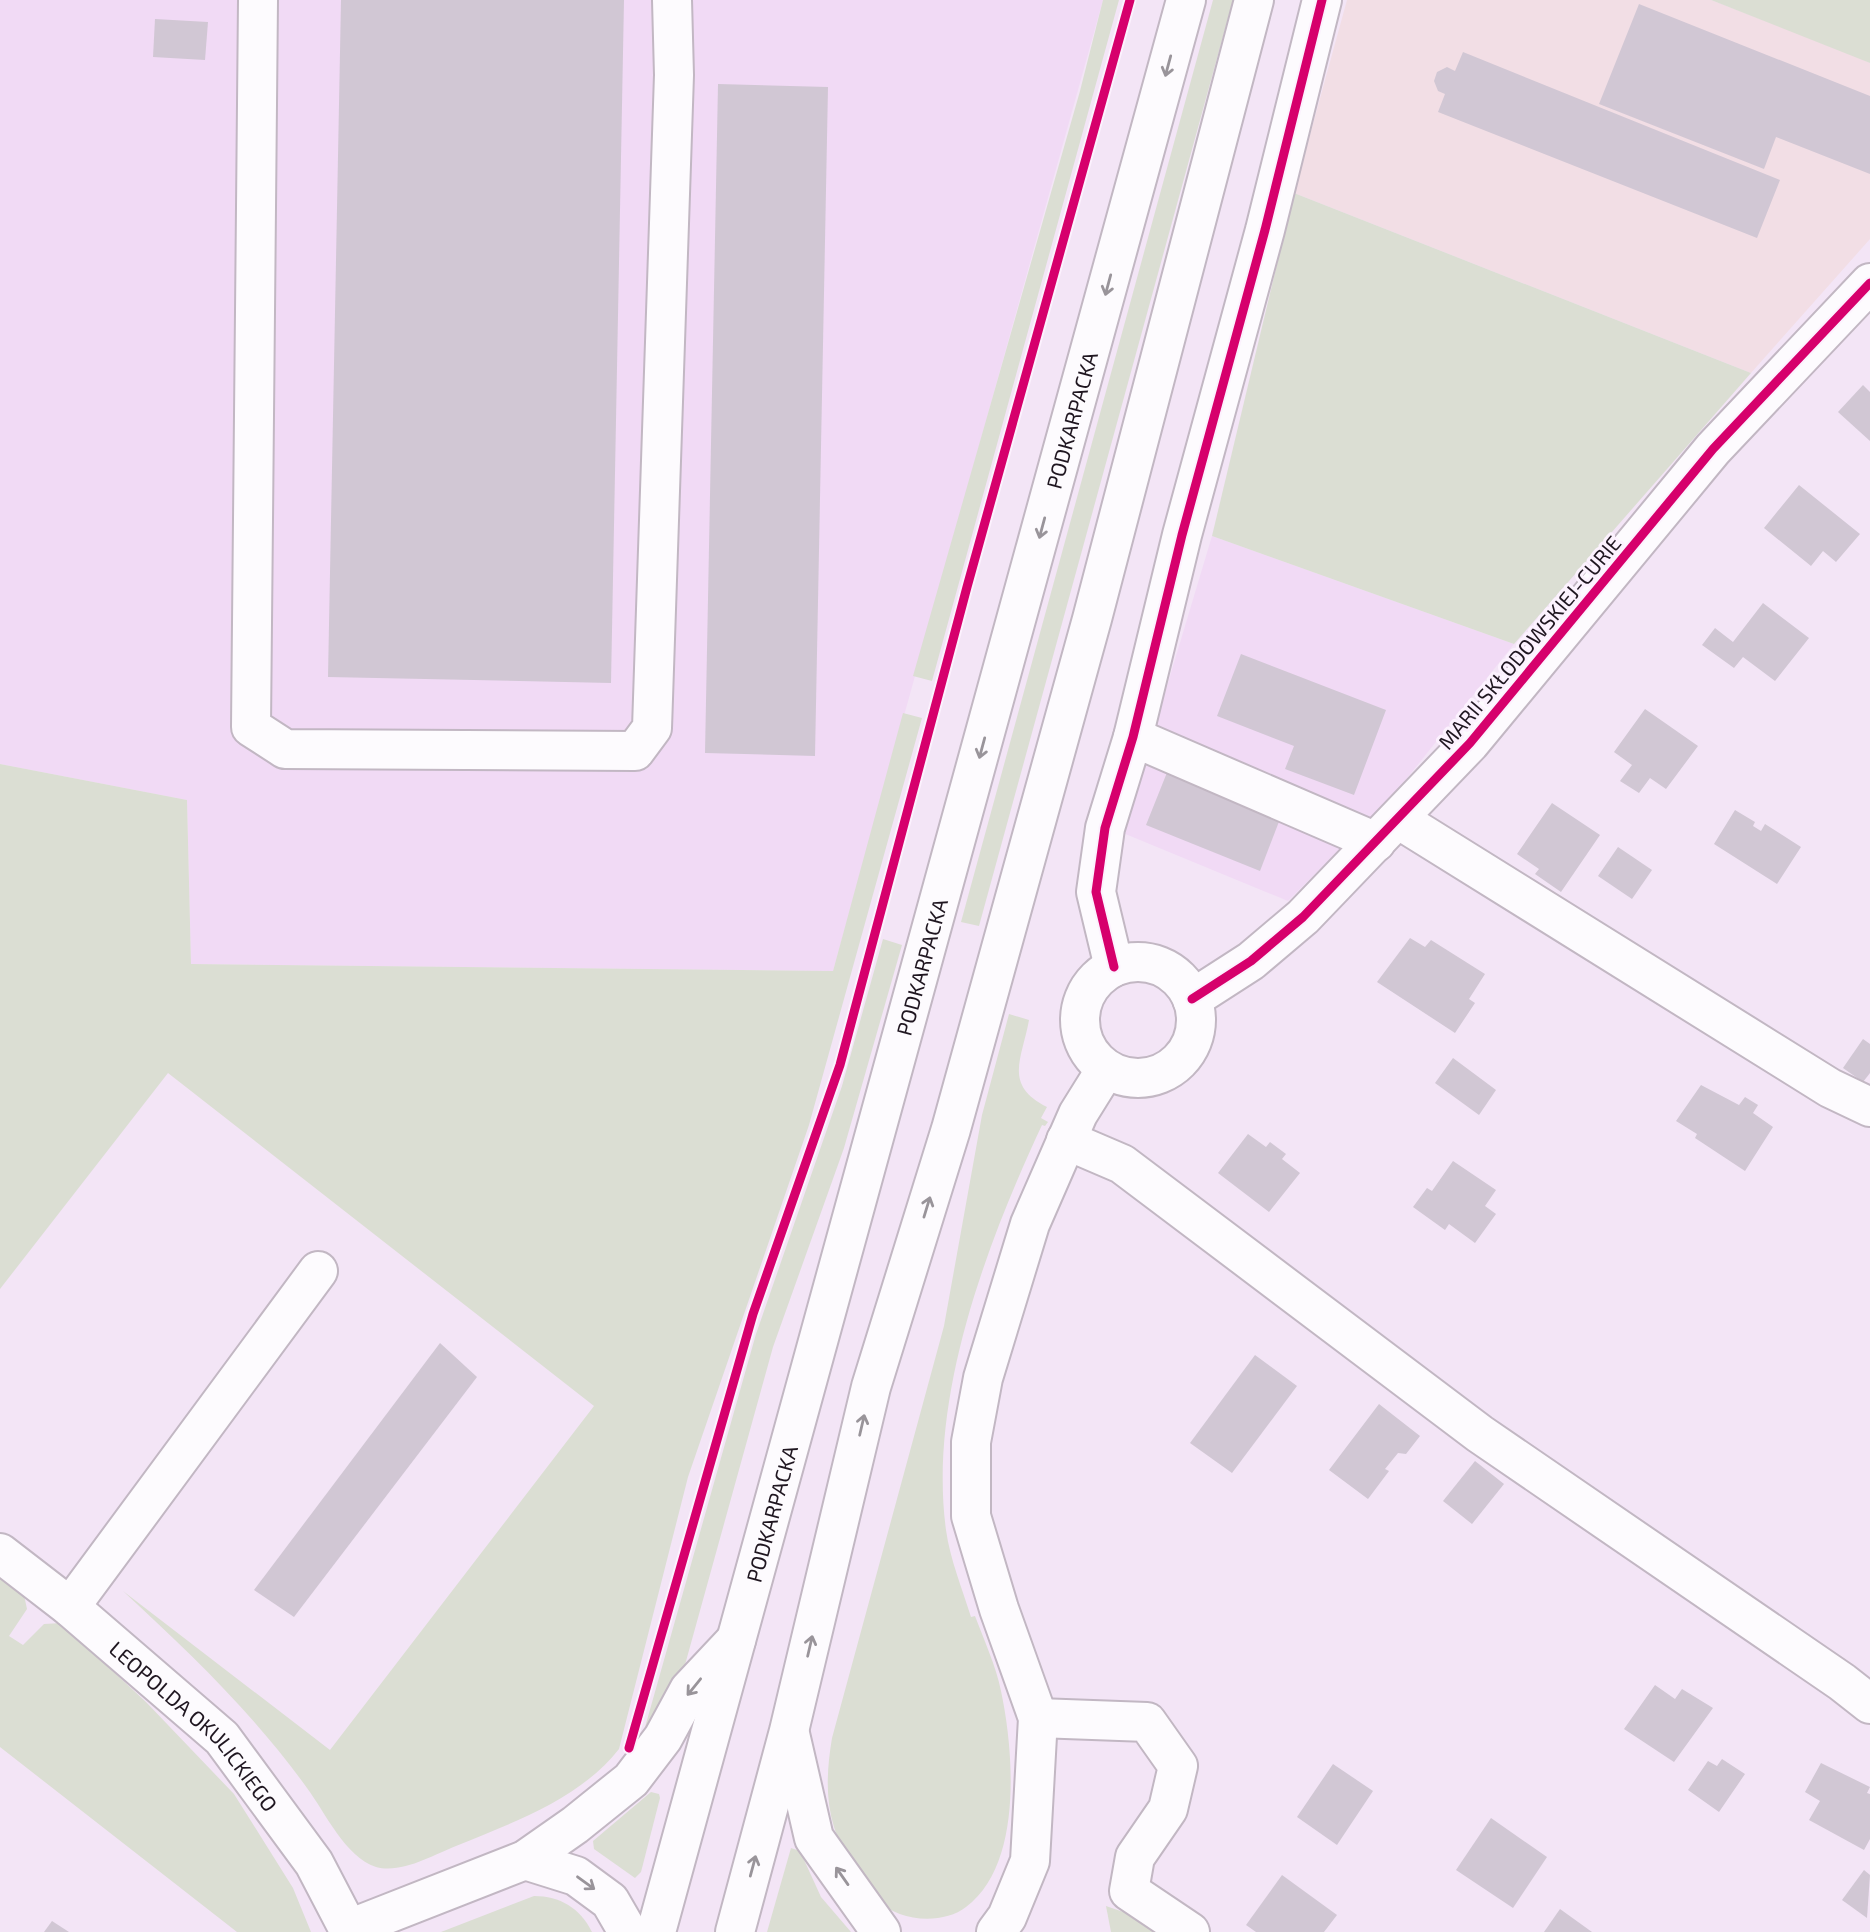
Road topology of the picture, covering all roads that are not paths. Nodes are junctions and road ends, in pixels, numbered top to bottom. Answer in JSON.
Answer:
{"nodes":[{"id":1,"x":258,"y":0,"type":"edge"},
{"id":2,"x":672,"y":0,"type":"edge"},
{"id":3,"x":1186,"y":0,"type":"edge"},
{"id":4,"x":1254,"y":0,"type":"edge"},
{"id":5,"x":1322,"y":0,"type":"edge"},
{"id":6,"x":1870,"y":284,"type":"edge"},
{"id":7,"x":1133,"y":737,"type":"junction"},
{"id":8,"x":1387,"y":830,"type":"junction"},
{"id":9,"x":1114,"y":967,"type":"junction"},
{"id":10,"x":1192,"y":999,"type":"junction"},
{"id":11,"x":1106,"y":1069,"type":"junction"},
{"id":12,"x":1870,"y":1107,"type":"edge"},
{"id":13,"x":1066,"y":1140,"type":"junction"},
{"id":14,"x":318,"y":1271,"type":"dead end"},
{"id":15,"x":0,"y":1553,"type":"edge"},
{"id":16,"x":70,"y":1607,"type":"junction"},
{"id":17,"x":740,"y":1636,"type":"junction"},
{"id":18,"x":1870,"y":1704,"type":"edge"},
{"id":19,"x":1038,"y":1718,"type":"junction"},
{"id":20,"x":789,"y":1731,"type":"junction"},
{"id":21,"x":525,"y":1860,"type":"junction"},
{"id":22,"x":349,"y":1931,"type":"edge"},
{"id":23,"x":628,"y":1932,"type":"edge"},
{"id":24,"x":656,"y":1932,"type":"edge"},
{"id":25,"x":735,"y":1932,"type":"edge"},
{"id":26,"x":881,"y":1932,"type":"edge"},
{"id":27,"x":996,"y":1932,"type":"edge"},
{"id":28,"x":1190,"y":1932,"type":"edge"}],
"edges":[{"from":1,"to":2,"type":"main road"},
{"from":3,"to":17,"type":"main road","name":"PODKARPACKA","one_way":true},
{"from":20,"to":4,"type":"main road","one_way":true},
{"from":5,"to":7,"type":"main road"},
{"from":6,"to":8,"type":"main road","name":"MARII SKŁODOWSKIEJ-CURIE"},
{"from":7,"to":8,"type":"main road"},
{"from":7,"to":9,"type":"main road"},
{"from":8,"to":10,"type":"main road","name":"MARII SKŁODOWSKIEJ-CURIE"},
{"from":8,"to":12,"type":"main road"},
{"from":9,"to":10,"type":"main road"},
{"from":9,"to":11,"type":"main road"},
{"from":10,"to":11,"type":"main road"},
{"from":11,"to":13,"type":"main road"},
{"from":13,"to":18,"type":"main road"},
{"from":13,"to":19,"type":"main road"},
{"from":14,"to":16,"type":"main road"},
{"from":15,"to":16,"type":"main road","name":"LEOPOLDA OKULICKIEGO"},
{"from":16,"to":22,"type":"main road","name":"LEOPOLDA OKULICKIEGO"},
{"from":17,"to":21,"type":"main road","one_way":true},
{"from":17,"to":24,"type":"main road","name":"PODKARPACKA"},
{"from":19,"to":27,"type":"main road"},
{"from":19,"to":28,"type":"main road"},
{"from":25,"to":20,"type":"main road","one_way":true},
{"from":26,"to":20,"type":"main road","one_way":true},
{"from":21,"to":22,"type":"main road"},
{"from":21,"to":23,"type":"main road","one_way":true}]}
